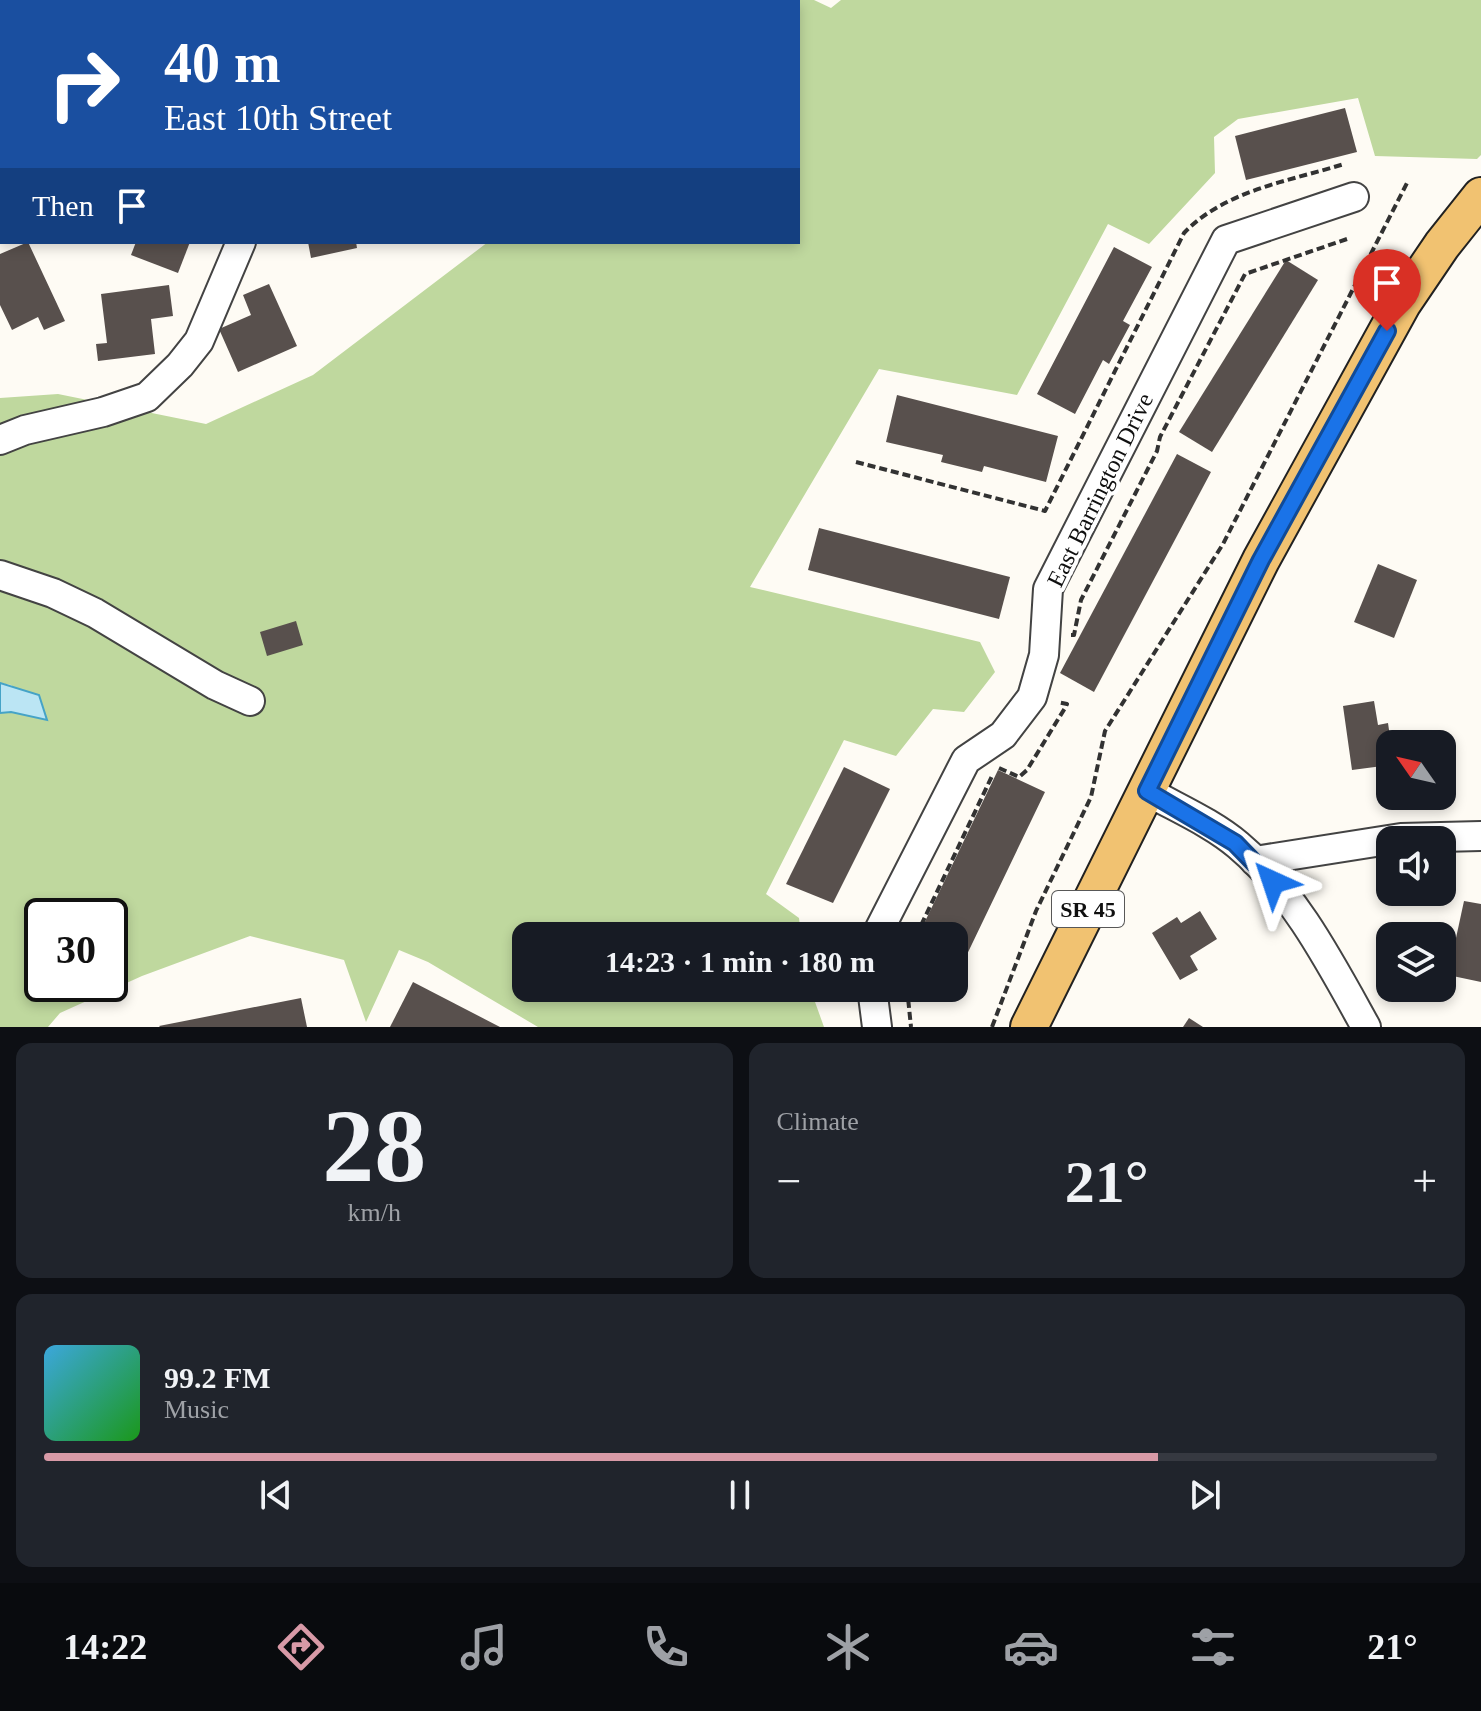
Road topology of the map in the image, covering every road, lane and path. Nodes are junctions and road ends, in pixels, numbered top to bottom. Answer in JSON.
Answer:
{"nodes":[{"id":1,"x":1344,"y":164,"type":"dead end"},
{"id":2,"x":1407,"y":183,"type":"dead end"},
{"id":3,"x":1481,"y":196,"type":"edge"},
{"id":4,"x":1354,"y":197,"type":"dead end"},
{"id":5,"x":1347,"y":239,"type":"dead end"},
{"id":6,"x":240,"y":244,"type":"edge"},
{"id":7,"x":0,"y":440,"type":"edge"},
{"id":8,"x":856,"y":462,"type":"dead end"},
{"id":9,"x":0,"y":575,"type":"edge"},
{"id":10,"x":1066,"y":634,"type":"dead end"},
{"id":11,"x":1049,"y":700,"type":"dead end"},
{"id":12,"x":250,"y":701,"type":"dead end"},
{"id":13,"x":1147,"y":791,"type":"junction"},
{"id":14,"x":1481,"y":836,"type":"edge"},
{"id":15,"x":1255,"y":861,"type":"junction"},
{"id":16,"x":883,"y":922,"type":"edge"},
{"id":17,"x":923,"y":922,"type":"edge"},
{"id":18,"x":874,"y":1002,"type":"edge"},
{"id":19,"x":908,"y":1002,"type":"edge"},
{"id":20,"x":877,"y":1027,"type":"edge"},
{"id":21,"x":911,"y":1027,"type":"edge"},
{"id":22,"x":992,"y":1027,"type":"edge"},
{"id":23,"x":1029,"y":1027,"type":"edge"},
{"id":24,"x":1366,"y":1027,"type":"edge"}],
"edges":[{"from":1,"to":8,"type":"path"},
{"from":2,"to":22,"type":"path"},
{"from":3,"to":13,"type":"main road","number":"SR 45"},
{"from":4,"to":16,"type":"street","name":"East Barrington Drive"},
{"from":5,"to":10,"type":"path"},
{"from":6,"to":7,"type":"street"},
{"from":9,"to":12,"type":"street"},
{"from":11,"to":17,"type":"path"},
{"from":13,"to":15,"type":"street"},
{"from":13,"to":23,"type":"main road","number":"SR 45"},
{"from":14,"to":15,"type":"street"},
{"from":15,"to":24,"type":"street"},
{"from":18,"to":20,"type":"street"},
{"from":19,"to":21,"type":"path"}]}
